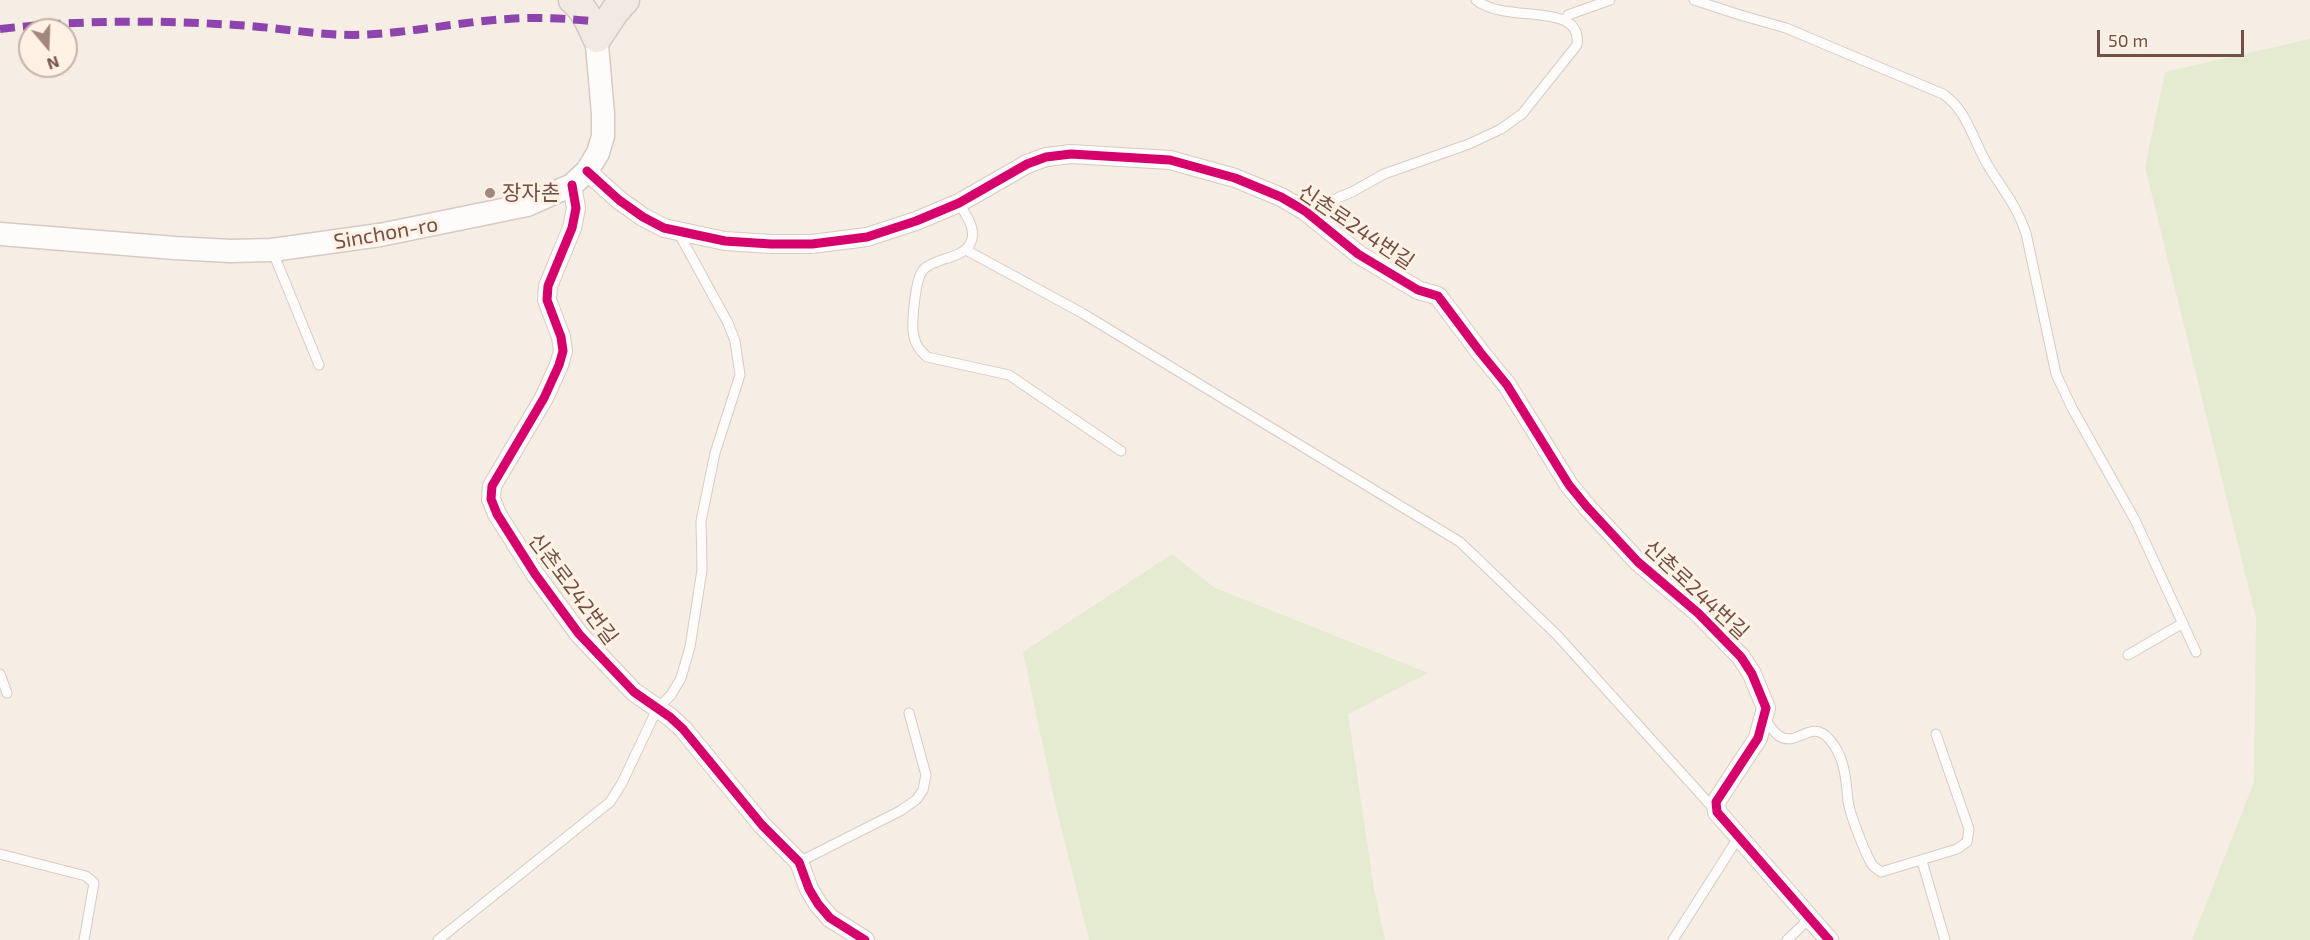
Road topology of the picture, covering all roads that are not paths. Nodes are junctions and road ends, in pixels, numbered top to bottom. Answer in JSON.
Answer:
{"nodes":[{"id":1,"x":573,"y":0,"type":"edge"},
{"id":2,"x":593,"y":0,"type":"edge"},
{"id":3,"x":625,"y":0,"type":"edge"},
{"id":4,"x":1476,"y":0,"type":"edge"},
{"id":5,"x":1610,"y":0,"type":"edge"},
{"id":6,"x":1694,"y":0,"type":"edge"},
{"id":7,"x":1568,"y":15,"type":"junction"},
{"id":8,"x":597,"y":38,"type":"junction"},
{"id":9,"x":579,"y":178,"type":"junction"},
{"id":10,"x":959,"y":203,"type":"junction"},
{"id":11,"x":1305,"y":211,"type":"junction"},
{"id":12,"x":678,"y":232,"type":"junction"},
{"id":13,"x":0,"y":234,"type":"edge"},
{"id":14,"x":272,"y":250,"type":"junction"},
{"id":15,"x":966,"y":250,"type":"junction"},
{"id":16,"x":319,"y":365,"type":"dead end"},
{"id":17,"x":1121,"y":451,"type":"dead end"},
{"id":18,"x":2183,"y":623,"type":"junction"},
{"id":19,"x":2196,"y":652,"type":"dead end"},
{"id":20,"x":2128,"y":655,"type":"dead end"},
{"id":21,"x":0,"y":674,"type":"edge"},
{"id":22,"x":7,"y":693,"type":"dead end"},
{"id":23,"x":657,"y":709,"type":"junction"},
{"id":24,"x":909,"y":713,"type":"dead end"},
{"id":25,"x":1764,"y":718,"type":"junction"},
{"id":26,"x":1936,"y":734,"type":"dead end"},
{"id":27,"x":1717,"y":812,"type":"junction"},
{"id":28,"x":1738,"y":838,"type":"junction"},
{"id":29,"x":0,"y":854,"type":"edge"},
{"id":30,"x":1922,"y":861,"type":"junction"},
{"id":31,"x":799,"y":862,"type":"junction"},
{"id":32,"x":1810,"y":918,"type":"junction"},
{"id":33,"x":84,"y":940,"type":"edge"},
{"id":34,"x":438,"y":940,"type":"edge"},
{"id":35,"x":865,"y":940,"type":"edge"},
{"id":36,"x":1673,"y":940,"type":"edge"},
{"id":37,"x":1787,"y":940,"type":"edge"},
{"id":38,"x":1829,"y":940,"type":"edge"},
{"id":39,"x":1945,"y":940,"type":"edge"}],
"edges":[{"from":1,"to":8,"type":"main road"},
{"from":2,"to":8,"type":"street"},
{"from":3,"to":8,"type":"main road"},
{"from":4,"to":7,"type":"lane"},
{"from":5,"to":7,"type":"lane"},
{"from":6,"to":18,"type":"lane"},
{"from":7,"to":11,"type":"lane"},
{"from":8,"to":9,"type":"street"},
{"from":9,"to":12,"type":"street","name":"신촌로244번길"},
{"from":9,"to":14,"type":"street","name":"Sinchon-ro"},
{"from":9,"to":23,"type":"street","name":"신촌로242번길"},
{"from":10,"to":11,"type":"street","name":"신촌로244번길"},
{"from":10,"to":12,"type":"street","name":"신촌로244번길"},
{"from":10,"to":15,"type":"lane"},
{"from":11,"to":25,"type":"street","name":"신촌로244번길"},
{"from":12,"to":23,"type":"lane"},
{"from":13,"to":14,"type":"street","name":"Sinchon-ro"},
{"from":14,"to":16,"type":"lane"},
{"from":15,"to":17,"type":"lane"},
{"from":15,"to":27,"type":"lane"},
{"from":18,"to":19,"type":"lane"},
{"from":18,"to":20,"type":"lane"},
{"from":21,"to":22,"type":"lane"},
{"from":23,"to":31,"type":"street","name":"신촌로242번길"},
{"from":23,"to":34,"type":"lane"},
{"from":24,"to":31,"type":"lane"},
{"from":25,"to":27,"type":"street"},
{"from":25,"to":30,"type":"lane"},
{"from":26,"to":30,"type":"lane"},
{"from":27,"to":28,"type":"street"},
{"from":28,"to":32,"type":"street"},
{"from":28,"to":36,"type":"lane"},
{"from":29,"to":33,"type":"lane"},
{"from":30,"to":39,"type":"lane"},
{"from":31,"to":35,"type":"street","name":"신촌로242번길"},
{"from":32,"to":37,"type":"lane"},
{"from":32,"to":38,"type":"street"}]}
